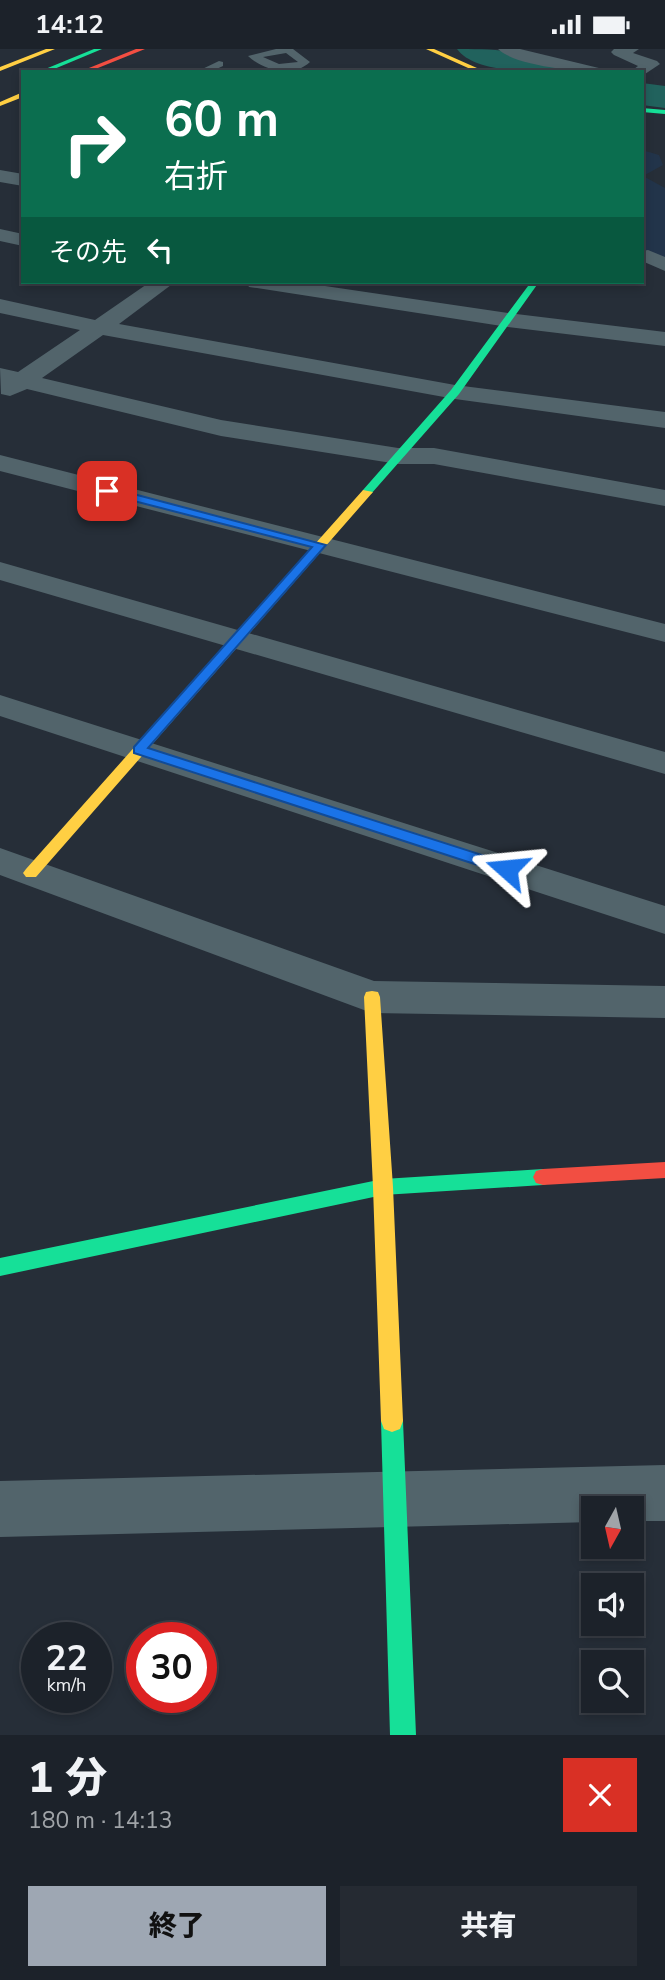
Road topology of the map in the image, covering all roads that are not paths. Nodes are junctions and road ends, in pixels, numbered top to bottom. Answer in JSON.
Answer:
{"nodes":[{"id":1,"x":8,"y":49,"type":"edge"},
{"id":2,"x":52,"y":49,"type":"edge"},
{"id":3,"x":99,"y":49,"type":"edge"},
{"id":4,"x":142,"y":49,"type":"edge"},
{"id":5,"x":429,"y":49,"type":"edge"},
{"id":6,"x":505,"y":49,"type":"edge"},
{"id":7,"x":619,"y":50,"type":"edge"},
{"id":8,"x":0,"y":52,"type":"edge"},
{"id":9,"x":162,"y":55,"type":"dead end"},
{"id":10,"x":219,"y":64,"type":"dead end"},
{"id":11,"x":0,"y":69,"type":"edge"},
{"id":12,"x":46,"y":70,"type":"edge"},
{"id":13,"x":87,"y":70,"type":"edge"},
{"id":14,"x":128,"y":70,"type":"edge"},
{"id":15,"x":206,"y":70,"type":"edge"},
{"id":16,"x":477,"y":70,"type":"edge"},
{"id":17,"x":588,"y":70,"type":"edge"},
{"id":18,"x":644,"y":70,"type":"edge"},
{"id":19,"x":644,"y":74,"type":"edge"},
{"id":20,"x":665,"y":77,"type":"edge"},
{"id":21,"x":21,"y":80,"type":"edge"},
{"id":22,"x":0,"y":88,"type":"edge"},
{"id":23,"x":21,"y":96,"type":"edge"},
{"id":24,"x":21,"y":101,"type":"edge"},
{"id":25,"x":0,"y":106,"type":"edge"},
{"id":26,"x":644,"y":110,"type":"edge"},
{"id":27,"x":665,"y":112,"type":"edge"},
{"id":28,"x":0,"y":176,"type":"edge"},
{"id":29,"x":21,"y":180,"type":"edge"},
{"id":30,"x":0,"y":235,"type":"edge"},
{"id":31,"x":21,"y":240,"type":"edge"},
{"id":32,"x":161,"y":284,"type":"edge"},
{"id":33,"x":285,"y":284,"type":"edge"},
{"id":34,"x":534,"y":284,"type":"edge"},
{"id":35,"x":326,"y":287,"type":"edge"},
{"id":36,"x":0,"y":306,"type":"edge"},
{"id":37,"x":508,"y":320,"type":"junction"},
{"id":38,"x":98,"y":327,"type":"junction"},
{"id":39,"x":665,"y":339,"type":"edge"},
{"id":40,"x":11,"y":377,"type":"edge"},
{"id":41,"x":455,"y":392,"type":"junction"},
{"id":42,"x":0,"y":396,"type":"edge"},
{"id":43,"x":665,"y":420,"type":"edge"},
{"id":44,"x":398,"y":456,"type":"junction"},
{"id":45,"x":0,"y":463,"type":"edge"},
{"id":46,"x":665,"y":498,"type":"edge"},
{"id":47,"x":320,"y":545,"type":"junction"},
{"id":48,"x":0,"y":571,"type":"edge"},
{"id":49,"x":665,"y":633,"type":"edge"},
{"id":50,"x":237,"y":639,"type":"junction"},
{"id":51,"x":0,"y":705,"type":"edge"},
{"id":52,"x":139,"y":750,"type":"junction"},
{"id":53,"x":665,"y":763,"type":"edge"},
{"id":54,"x":16,"y":867,"type":"edge"},
{"id":55,"x":665,"y":920,"type":"edge"},
{"id":56,"x":372,"y":997,"type":"junction"},
{"id":57,"x":665,"y":1002,"type":"edge"},
{"id":58,"x":665,"y":1170,"type":"edge"},
{"id":59,"x":383,"y":1187,"type":"junction"},
{"id":60,"x":0,"y":1267,"type":"edge"},
{"id":61,"x":665,"y":1493,"type":"edge"},
{"id":62,"x":396,"y":1499,"type":"junction"},
{"id":63,"x":0,"y":1509,"type":"edge"},
{"id":64,"x":403,"y":1735,"type":"edge"}],
"edges":[{"from":1,"to":8,"type":"main road"},
{"from":2,"to":11,"type":"main road"},
{"from":3,"to":12,"type":"main road"},
{"from":4,"to":13,"type":"main road"},
{"from":5,"to":16,"type":"main road"},
{"from":6,"to":17,"type":"street"},
{"from":7,"to":18,"type":"street"},
{"from":9,"to":14,"type":"main road"},
{"from":10,"to":15,"type":"lane"},
{"from":19,"to":20,"type":"street"},
{"from":21,"to":22,"type":"main road"},
{"from":23,"to":25,"type":"main road"},
{"from":24,"to":25,"type":"main road"},
{"from":26,"to":27,"type":"main road"},
{"from":28,"to":29,"type":"street"},
{"from":30,"to":31,"type":"street"},
{"from":32,"to":38,"type":"street"},
{"from":33,"to":35,"type":"street"},
{"from":34,"to":37,"type":"main road"},
{"from":35,"to":37,"type":"street"},
{"from":36,"to":38,"type":"street"},
{"from":37,"to":39,"type":"street"},
{"from":37,"to":41,"type":"main road"},
{"from":38,"to":40,"type":"street"},
{"from":38,"to":41,"type":"street"},
{"from":40,"to":42,"type":"street"},
{"from":40,"to":44,"type":"street"},
{"from":41,"to":43,"type":"street"},
{"from":41,"to":44,"type":"main road"},
{"from":44,"to":46,"type":"street"},
{"from":44,"to":47,"type":"main road"},
{"from":45,"to":47,"type":"street"},
{"from":47,"to":49,"type":"street"},
{"from":47,"to":50,"type":"main road"},
{"from":48,"to":50,"type":"street"},
{"from":50,"to":52,"type":"main road"},
{"from":50,"to":53,"type":"street"},
{"from":51,"to":52,"type":"street"},
{"from":52,"to":54,"type":"main road"},
{"from":52,"to":55,"type":"street"},
{"from":54,"to":56,"type":"street"},
{"from":56,"to":57,"type":"street"},
{"from":56,"to":59,"type":"main road"},
{"from":58,"to":59,"type":"main road"},
{"from":59,"to":60,"type":"main road"},
{"from":59,"to":62,"type":"main road"},
{"from":61,"to":62,"type":"street"},
{"from":62,"to":63,"type":"street"},
{"from":62,"to":64,"type":"main road"}]}
